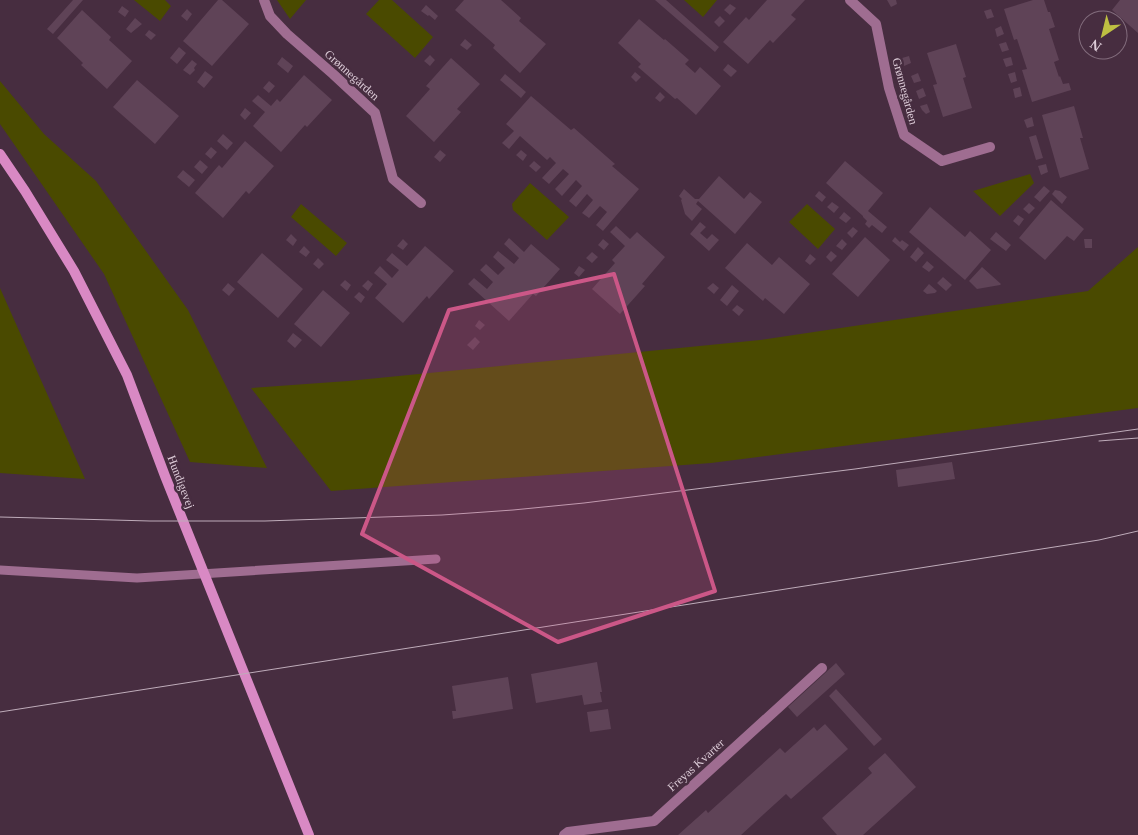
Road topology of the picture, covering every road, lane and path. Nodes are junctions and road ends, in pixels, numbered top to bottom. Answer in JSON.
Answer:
{"nodes":[{"id":1,"x":264,"y":0,"type":"edge"},
{"id":2,"x":850,"y":0,"type":"edge"},
{"id":3,"x":990,"y":147,"type":"dead end"},
{"id":4,"x":0,"y":154,"type":"edge"},
{"id":5,"x":420,"y":203,"type":"dead end"},
{"id":6,"x":436,"y":560,"type":"dead end"},
{"id":7,"x":0,"y":570,"type":"edge"},
{"id":8,"x":822,"y":668,"type":"dead end"},
{"id":9,"x":309,"y":835,"type":"edge"},
{"id":10,"x":564,"y":835,"type":"edge"}],
"edges":[{"from":1,"to":5,"type":"street","name":"Grønnegården"},
{"from":2,"to":3,"type":"street","name":"Grønnegården"},
{"from":4,"to":9,"type":"street","name":"Hundigevej"},
{"from":6,"to":7,"type":"lane"},
{"from":8,"to":10,"type":"street","name":"Freyas Kvarter"}]}
